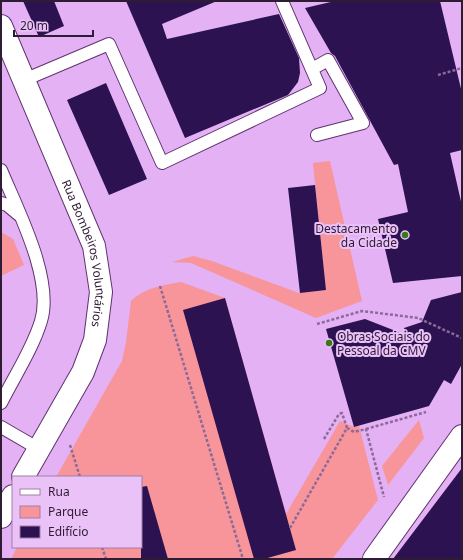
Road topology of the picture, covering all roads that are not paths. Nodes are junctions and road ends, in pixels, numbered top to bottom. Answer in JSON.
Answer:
{"nodes":[{"id":1,"x":282,"y":1,"type":"edge"},
{"id":2,"x":1,"y":26,"type":"edge"},
{"id":3,"x":312,"y":69,"type":"junction"},
{"id":4,"x":24,"y":80,"type":"junction"},
{"id":5,"x":317,"y":135,"type":"dead end"},
{"id":6,"x":1,"y":170,"type":"edge"},
{"id":7,"x":1,"y":203,"type":"edge"},
{"id":8,"x":20,"y":215,"type":"junction"},
{"id":9,"x":1,"y":403,"type":"edge"},
{"id":10,"x":1,"y":428,"type":"edge"},
{"id":11,"x":462,"y":436,"type":"edge"},
{"id":12,"x":39,"y":449,"type":"junction"},
{"id":13,"x":24,"y":476,"type":"edge"},
{"id":14,"x":12,"y":498,"type":"edge"},
{"id":15,"x":1,"y":517,"type":"edge"},
{"id":16,"x":374,"y":559,"type":"edge"}],
"edges":[{"from":1,"to":3,"type":"lane"},
{"from":2,"to":4,"type":"street","name":"Rua Bombeiros Voluntários"},
{"from":3,"to":4,"type":"lane"},
{"from":3,"to":5,"type":"lane"},
{"from":4,"to":12,"type":"street","name":"Rua Bombeiros Voluntários"},
{"from":6,"to":8,"type":"lane"},
{"from":7,"to":8,"type":"lane"},
{"from":8,"to":9,"type":"lane"},
{"from":10,"to":12,"type":"lane"},
{"from":11,"to":16,"type":"street"},
{"from":12,"to":13,"type":"street","name":"Rua Bombeiros Voluntários"},
{"from":14,"to":15,"type":"street"}]}
